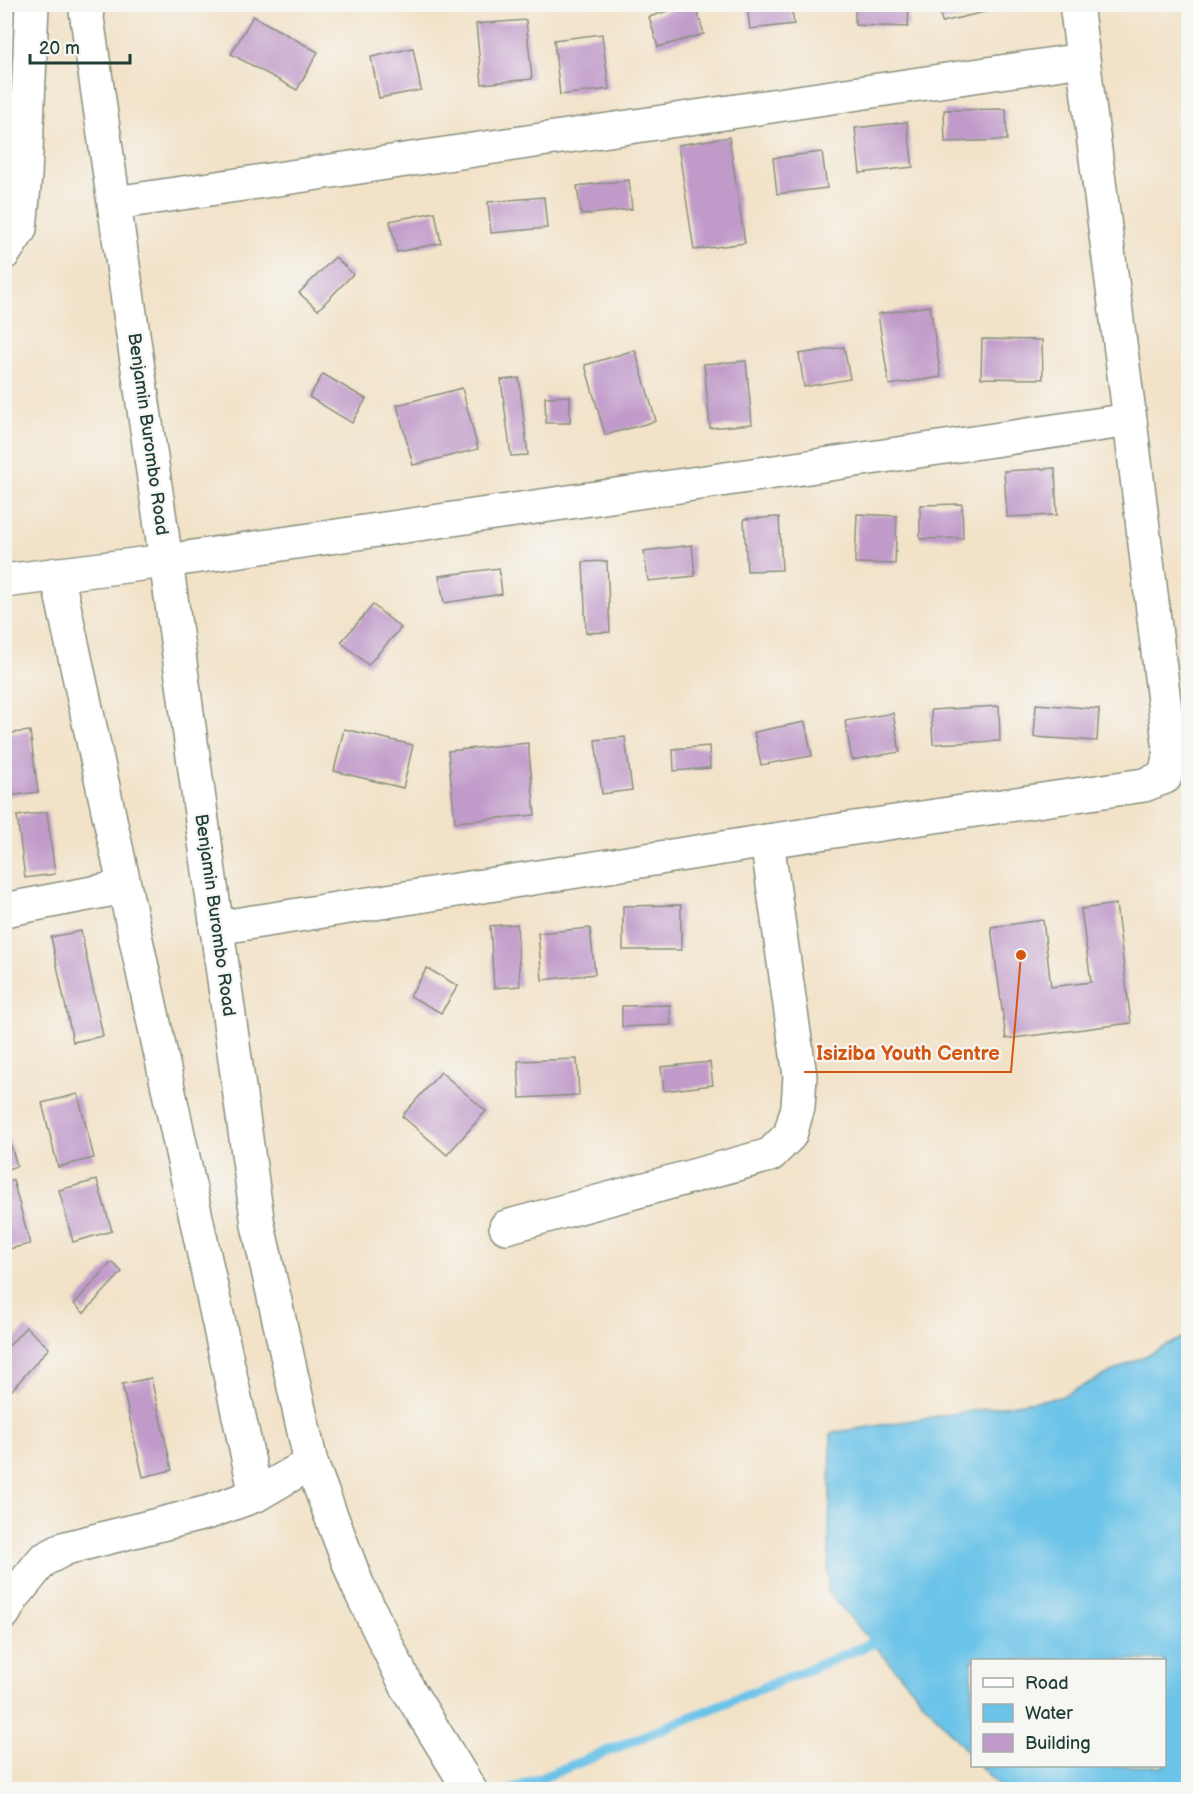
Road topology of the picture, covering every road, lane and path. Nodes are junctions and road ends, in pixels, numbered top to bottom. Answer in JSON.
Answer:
{"nodes":[{"id":1,"x":32,"y":4,"type":"edge"},
{"id":2,"x":85,"y":4,"type":"edge"},
{"id":3,"x":1076,"y":4,"type":"edge"},
{"id":4,"x":1082,"y":60,"type":"junction"},
{"id":5,"x":115,"y":203,"type":"junction"},
{"id":6,"x":4,"y":253,"type":"edge"},
{"id":7,"x":1130,"y":420,"type":"junction"},
{"id":8,"x":166,"y":561,"type":"junction"},
{"id":9,"x":5,"y":574,"type":"edge"},
{"id":10,"x":57,"y":574,"type":"junction"},
{"id":11,"x":767,"y":841,"type":"junction"},
{"id":12,"x":124,"y":887,"type":"junction"},
{"id":13,"x":4,"y":910,"type":"edge"},
{"id":14,"x":216,"y":928,"type":"junction"},
{"id":15,"x":506,"y":1227,"type":"dead end"},
{"id":16,"x":311,"y":1463,"type":"junction"},
{"id":17,"x":256,"y":1496,"type":"junction"},
{"id":18,"x":7,"y":1601,"type":"edge"},
{"id":19,"x":470,"y":1790,"type":"edge"}],
"edges":[{"from":1,"to":6,"type":"street"},
{"from":2,"to":5,"type":"street","name":"Benjamin Burombo Road"},
{"from":3,"to":4,"type":"street"},
{"from":4,"to":5,"type":"street"},
{"from":4,"to":7,"type":"street"},
{"from":5,"to":8,"type":"street","name":"Benjamin Burombo Road"},
{"from":7,"to":8,"type":"street"},
{"from":7,"to":11,"type":"street"},
{"from":8,"to":10,"type":"street"},
{"from":8,"to":14,"type":"street","name":"Benjamin Burombo Road"},
{"from":9,"to":10,"type":"street"},
{"from":10,"to":12,"type":"street"},
{"from":11,"to":14,"type":"street"},
{"from":11,"to":15,"type":"street"},
{"from":12,"to":13,"type":"street"},
{"from":12,"to":17,"type":"street"},
{"from":14,"to":16,"type":"street","name":"Benjamin Burombo Road"},
{"from":16,"to":17,"type":"street"},
{"from":16,"to":19,"type":"street","name":"Benjamin Burombo Road"},
{"from":17,"to":18,"type":"street"}]}
